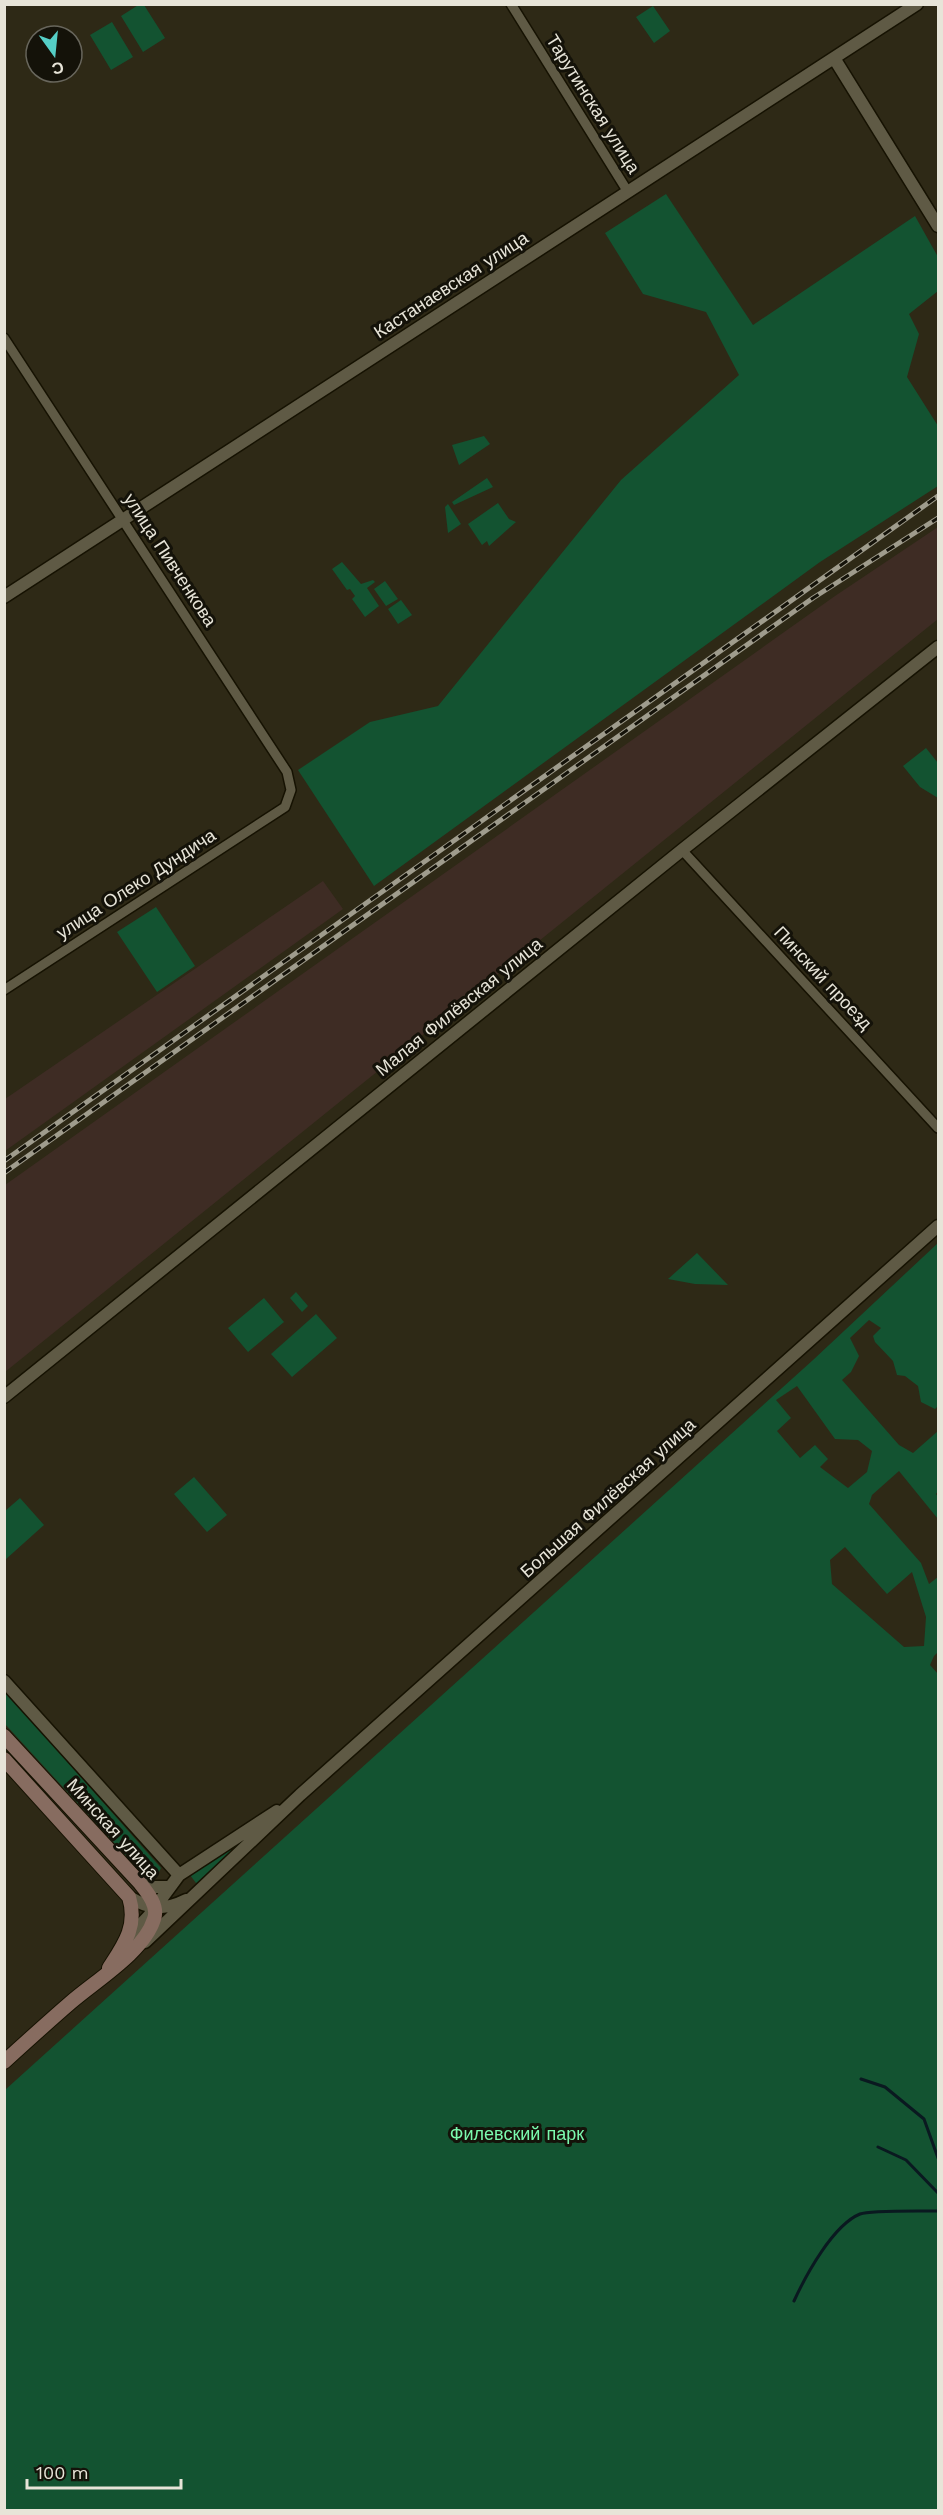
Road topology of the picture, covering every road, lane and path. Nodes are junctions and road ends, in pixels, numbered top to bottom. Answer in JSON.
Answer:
{"nodes":[{"id":1,"x":511,"y":4,"type":"edge"},
{"id":2,"x":916,"y":4,"type":"edge"},
{"id":3,"x":834,"y":58,"type":"junction"},
{"id":4,"x":628,"y":192,"type":"junction"},
{"id":5,"x":939,"y":226,"type":"edge"},
{"id":6,"x":4,"y":338,"type":"edge"},
{"id":7,"x":124,"y":519,"type":"junction"},
{"id":8,"x":4,"y":597,"type":"edge"},
{"id":9,"x":939,"y":647,"type":"edge"},
{"id":10,"x":285,"y":807,"type":"joint"},
{"id":11,"x":682,"y":850,"type":"junction"},
{"id":12,"x":4,"y":990,"type":"edge"},
{"id":13,"x":939,"y":1128,"type":"edge"},
{"id":14,"x":939,"y":1226,"type":"edge"},
{"id":15,"x":4,"y":1396,"type":"edge"},
{"id":16,"x":4,"y":1681,"type":"edge"},
{"id":17,"x":4,"y":1736,"type":"edge"},
{"id":18,"x":4,"y":1759,"type":"edge"},
{"id":19,"x":300,"y":1795,"type":"junction"},
{"id":20,"x":179,"y":1875,"type":"junction"},
{"id":21,"x":139,"y":1882,"type":"junction"},
{"id":22,"x":170,"y":1887,"type":"junction"},
{"id":23,"x":200,"y":1892,"type":"junction"},
{"id":24,"x":129,"y":1897,"type":"junction"},
{"id":25,"x":154,"y":1908,"type":"junction"},
{"id":26,"x":129,"y":1936,"type":"junction"},
{"id":27,"x":131,"y":1955,"type":"junction"},
{"id":28,"x":104,"y":1974,"type":"junction"},
{"id":29,"x":4,"y":2062,"type":"edge"}],
"edges":[{"from":1,"to":4,"type":"street","name":"Тарутинская улица"},
{"from":2,"to":3,"type":"street","name":"Кастанаевская улица"},
{"from":3,"to":4,"type":"street","name":"Кастанаевская улица"},
{"from":3,"to":5,"type":"street"},
{"from":4,"to":7,"type":"street","name":"Кастанаевская улица"},
{"from":6,"to":7,"type":"street","name":"улица Пивченкова"},
{"from":7,"to":8,"type":"street","name":"Кастанаевская улица"},
{"from":7,"to":10,"type":"street","name":"улица Пивченкова"},
{"from":9,"to":11,"type":"street","name":"Малая Филёвская улица"},
{"from":10,"to":12,"type":"street","name":"улица Олеко Дундича"},
{"from":11,"to":13,"type":"street","name":"Пинский проезд"},
{"from":11,"to":15,"type":"street","name":"Малая Филёвская улица"},
{"from":14,"to":19,"type":"street","name":"Большая Филёвская улица"},
{"from":16,"to":20,"type":"street","name":"Минская улица"},
{"from":17,"to":21,"type":"main road","name":"Минская улица"},
{"from":18,"to":24,"type":"main road","name":"Минская улица"},
{"from":19,"to":20,"type":"street","name":"Большая Филёвская улица"},
{"from":19,"to":23,"type":"street","name":"Большая Филёвская улица"},
{"from":20,"to":22,"type":"street","name":"Большая Филёвская улица"},
{"from":21,"to":22,"type":"street"},
{"from":21,"to":25,"type":"main road","name":"Минская улица"},
{"from":22,"to":25,"type":"street","name":"Большая Филёвская улица"},
{"from":23,"to":25,"type":"street","name":"Большая Филёвская улица"},
{"from":23,"to":27,"type":"street","name":"Большая Филёвская улица"},
{"from":24,"to":25,"type":"street"},
{"from":24,"to":26,"type":"main road","name":"Минская улица"},
{"from":25,"to":26,"type":"street","name":"Большая Филёвская улица"},
{"from":25,"to":27,"type":"main road","name":"Минская улица"},
{"from":26,"to":28,"type":"main road"},
{"from":27,"to":28,"type":"main road","name":"Большая Филёвская улица"},
{"from":28,"to":29,"type":"main road","name":"Большая Филёвская улица"}]}
